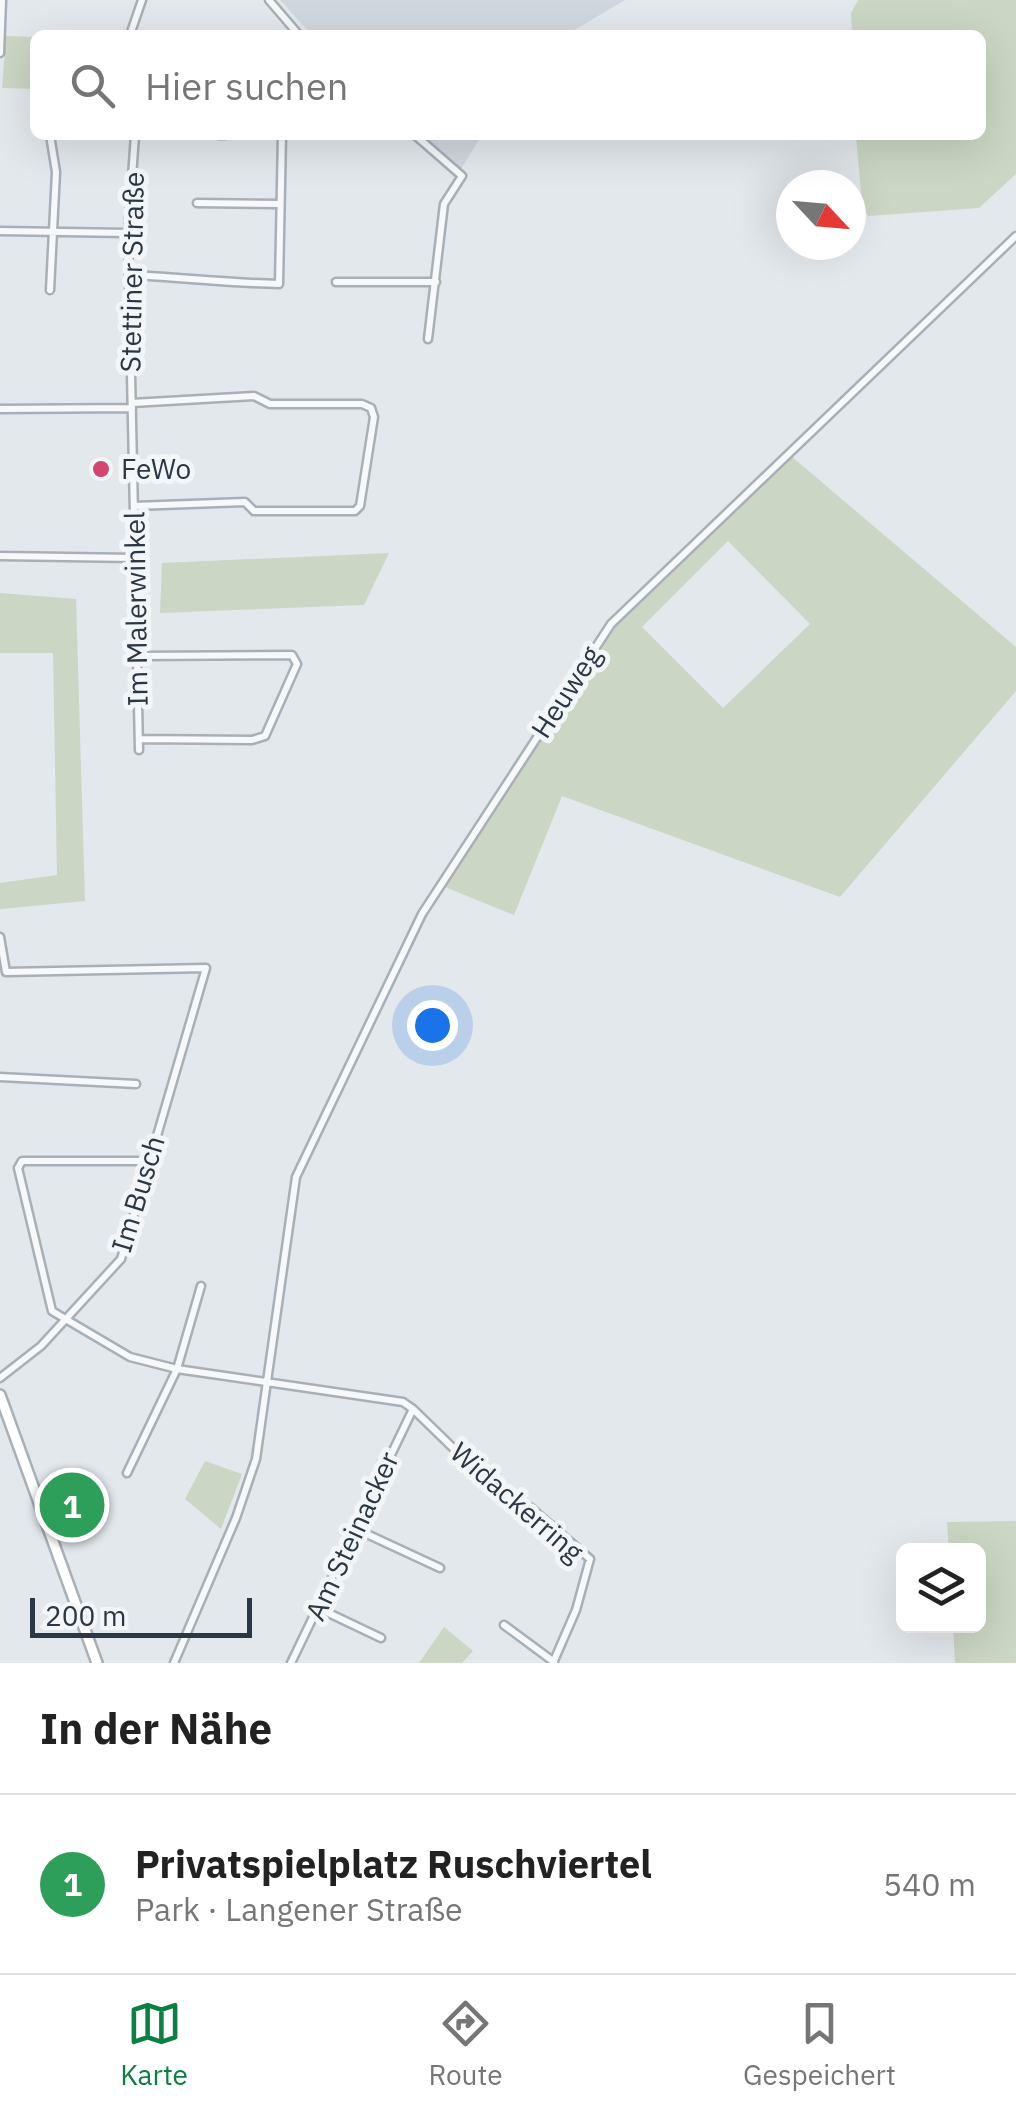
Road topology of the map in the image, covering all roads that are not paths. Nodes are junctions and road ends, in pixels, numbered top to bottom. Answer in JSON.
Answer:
{"nodes":[{"id":1,"x":2,"y":0,"type":"edge"},
{"id":2,"x":142,"y":0,"type":"edge"},
{"id":3,"x":269,"y":0,"type":"edge"},
{"id":4,"x":132,"y":30,"type":"edge"},
{"id":5,"x":294,"y":30,"type":"edge"},
{"id":6,"x":0,"y":53,"type":"edge"},
{"id":7,"x":51,"y":140,"type":"edge"},
{"id":8,"x":135,"y":140,"type":"edge"},
{"id":9,"x":282,"y":140,"type":"edge"},
{"id":10,"x":421,"y":140,"type":"edge"},
{"id":11,"x":197,"y":203,"type":"dead end"},
{"id":12,"x":280,"y":204,"type":"junction"},
{"id":13,"x":0,"y":231,"type":"edge"},
{"id":14,"x":53,"y":232,"type":"junction"},
{"id":15,"x":128,"y":233,"type":"junction"},
{"id":16,"x":1016,"y":236,"type":"edge"},
{"id":17,"x":128,"y":275,"type":"junction"},
{"id":18,"x":336,"y":282,"type":"dead end"},
{"id":19,"x":436,"y":282,"type":"junction"},
{"id":20,"x":50,"y":290,"type":"dead end"},
{"id":21,"x":428,"y":339,"type":"dead end"},
{"id":22,"x":132,"y":406,"type":"junction"},
{"id":23,"x":0,"y":409,"type":"edge"},
{"id":24,"x":134,"y":506,"type":"junction"},
{"id":25,"x":0,"y":556,"type":"edge"},
{"id":26,"x":134,"y":558,"type":"junction"},
{"id":27,"x":136,"y":656,"type":"junction"},
{"id":28,"x":139,"y":740,"type":"junction"},
{"id":29,"x":140,"y":750,"type":"dead end"},
{"id":30,"x":0,"y":937,"type":"edge"},
{"id":31,"x":0,"y":1077,"type":"edge"},
{"id":32,"x":136,"y":1084,"type":"dead end"},
{"id":33,"x":150,"y":1161,"type":"junction"},
{"id":34,"x":201,"y":1286,"type":"dead end"},
{"id":35,"x":67,"y":1319,"type":"junction"},
{"id":36,"x":177,"y":1369,"type":"junction"},
{"id":37,"x":0,"y":1378,"type":"edge"},
{"id":38,"x":270,"y":1383,"type":"junction"},
{"id":39,"x":0,"y":1395,"type":"edge"},
{"id":40,"x":414,"y":1409,"type":"junction"},
{"id":41,"x":128,"y":1473,"type":"dead end"},
{"id":42,"x":356,"y":1529,"type":"junction"},
{"id":43,"x":440,"y":1568,"type":"dead end"},
{"id":44,"x":318,"y":1608,"type":"junction"},
{"id":45,"x":504,"y":1625,"type":"dead end"},
{"id":46,"x":381,"y":1638,"type":"dead end"},
{"id":47,"x":554,"y":1662,"type":"edge"},
{"id":48,"x":97,"y":1663,"type":"edge"},
{"id":49,"x":174,"y":1663,"type":"edge"},
{"id":50,"x":291,"y":1663,"type":"edge"}],
"edges":[{"from":1,"to":6,"type":"street"},
{"from":2,"to":4,"type":"street"},
{"from":3,"to":5,"type":"street"},
{"from":7,"to":14,"type":"street"},
{"from":8,"to":15,"type":"street","name":"Stettiner Straße"},
{"from":9,"to":12,"type":"street"},
{"from":10,"to":19,"type":"street"},
{"from":11,"to":12,"type":"street"},
{"from":12,"to":17,"type":"street"},
{"from":13,"to":14,"type":"street"},
{"from":14,"to":15,"type":"street"},
{"from":14,"to":20,"type":"street"},
{"from":15,"to":17,"type":"street","name":"Stettiner Straße"},
{"from":16,"to":38,"type":"street","name":"Heuweg"},
{"from":17,"to":22,"type":"street","name":"Stettiner Straße"},
{"from":18,"to":19,"type":"street"},
{"from":19,"to":21,"type":"street"},
{"from":22,"to":23,"type":"street"},
{"from":22,"to":24,"type":"street","name":"Im Malerwinkel"},
{"from":22,"to":24,"type":"street"},
{"from":24,"to":26,"type":"street","name":"Im Malerwinkel"},
{"from":25,"to":26,"type":"street"},
{"from":26,"to":27,"type":"street","name":"Im Malerwinkel"},
{"from":27,"to":28,"type":"street","name":"Im Malerwinkel"},
{"from":27,"to":28,"type":"street"},
{"from":28,"to":29,"type":"street","name":"Im Malerwinkel"},
{"from":30,"to":33,"type":"street","name":"Im Busch"},
{"from":31,"to":32,"type":"street"},
{"from":33,"to":35,"type":"street","name":"Im Busch"},
{"from":33,"to":35,"type":"street"},
{"from":34,"to":36,"type":"street"},
{"from":35,"to":36,"type":"street"},
{"from":35,"to":37,"type":"street","name":"Im Busch"},
{"from":36,"to":38,"type":"street"},
{"from":36,"to":41,"type":"street"},
{"from":38,"to":40,"type":"street"},
{"from":38,"to":49,"type":"street","name":"Heuweg"},
{"from":39,"to":48,"type":"main road"},
{"from":40,"to":42,"type":"street","name":"Am Steinacker"},
{"from":40,"to":47,"type":"street","name":"Widackerring"},
{"from":42,"to":43,"type":"street"},
{"from":42,"to":44,"type":"street","name":"Am Steinacker"},
{"from":44,"to":46,"type":"street"},
{"from":44,"to":50,"type":"street","name":"Am Steinacker"},
{"from":45,"to":47,"type":"street","name":"Widackerring"}]}
